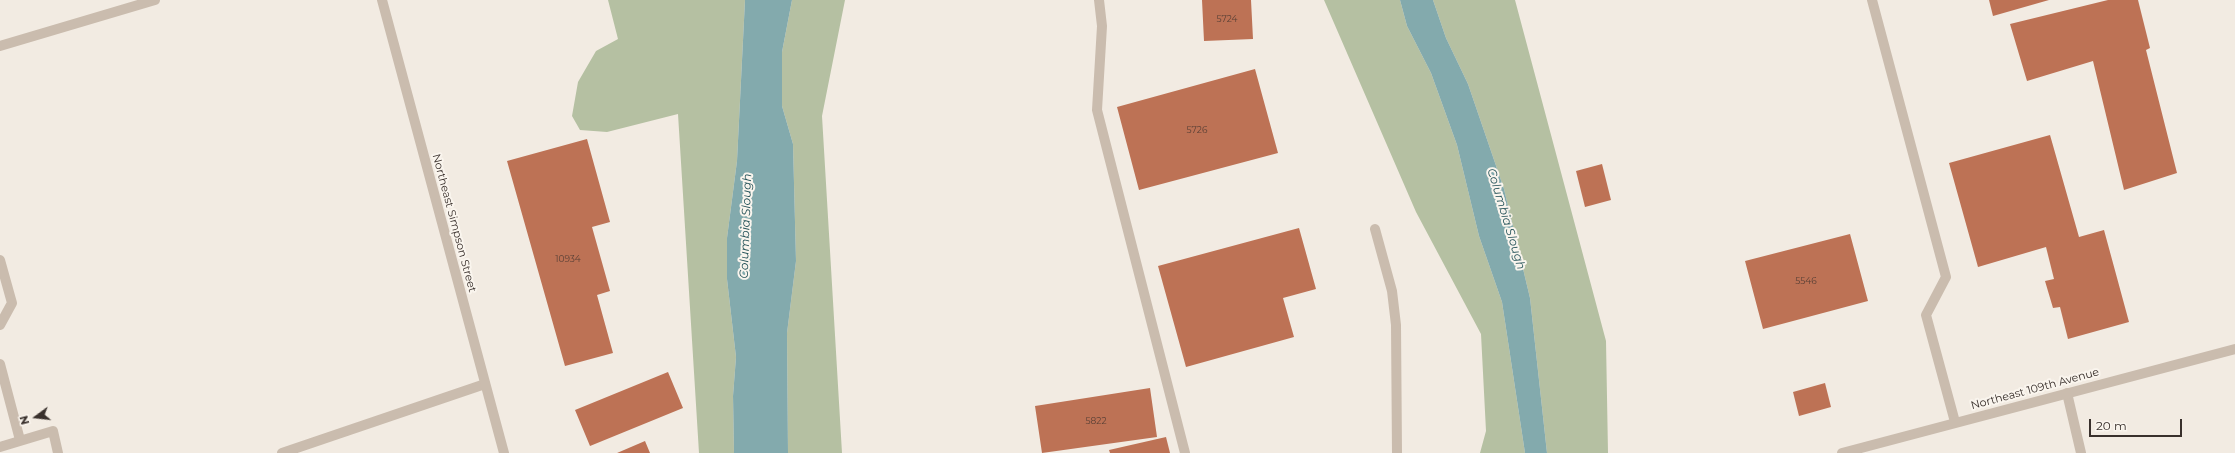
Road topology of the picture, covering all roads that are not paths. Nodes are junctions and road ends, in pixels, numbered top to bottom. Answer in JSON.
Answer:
{"nodes":[{"id":1,"x":156,"y":0,"type":"edge"},
{"id":2,"x":382,"y":0,"type":"edge"},
{"id":3,"x":1099,"y":0,"type":"edge"},
{"id":4,"x":1872,"y":0,"type":"edge"},
{"id":5,"x":0,"y":46,"type":"edge"},
{"id":6,"x":1375,"y":229,"type":"dead end"},
{"id":7,"x":0,"y":260,"type":"edge"},
{"id":8,"x":0,"y":324,"type":"edge"},
{"id":9,"x":2235,"y":348,"type":"edge"},
{"id":10,"x":0,"y":364,"type":"edge"},
{"id":11,"x":485,"y":384,"type":"junction"},
{"id":12,"x":2067,"y":393,"type":"junction"},
{"id":13,"x":1955,"y":422,"type":"junction"},
{"id":14,"x":20,"y":440,"type":"junction"},
{"id":15,"x":0,"y":447,"type":"edge"},
{"id":16,"x":58,"y":453,"type":"edge"},
{"id":17,"x":282,"y":453,"type":"edge"},
{"id":18,"x":504,"y":453,"type":"edge"},
{"id":19,"x":1185,"y":453,"type":"edge"},
{"id":20,"x":1397,"y":453,"type":"edge"},
{"id":21,"x":1842,"y":453,"type":"edge"},
{"id":22,"x":2081,"y":453,"type":"edge"}],
"edges":[{"from":1,"to":5,"type":"street"},
{"from":2,"to":11,"type":"street","name":"Northeast Simpson Street"},
{"from":3,"to":19,"type":"street"},
{"from":4,"to":13,"type":"street"},
{"from":6,"to":20,"type":"street"},
{"from":7,"to":8,"type":"street"},
{"from":9,"to":12,"type":"street","name":"Northeast 109th Avenue"},
{"from":10,"to":14,"type":"street"},
{"from":11,"to":17,"type":"street"},
{"from":11,"to":18,"type":"street","name":"Northeast Simpson Street"},
{"from":12,"to":13,"type":"street","name":"Northeast 109th Avenue"},
{"from":12,"to":22,"type":"street"},
{"from":13,"to":21,"type":"street","name":"Northeast 109th Avenue"},
{"from":14,"to":15,"type":"street"},
{"from":14,"to":16,"type":"street"}]}
